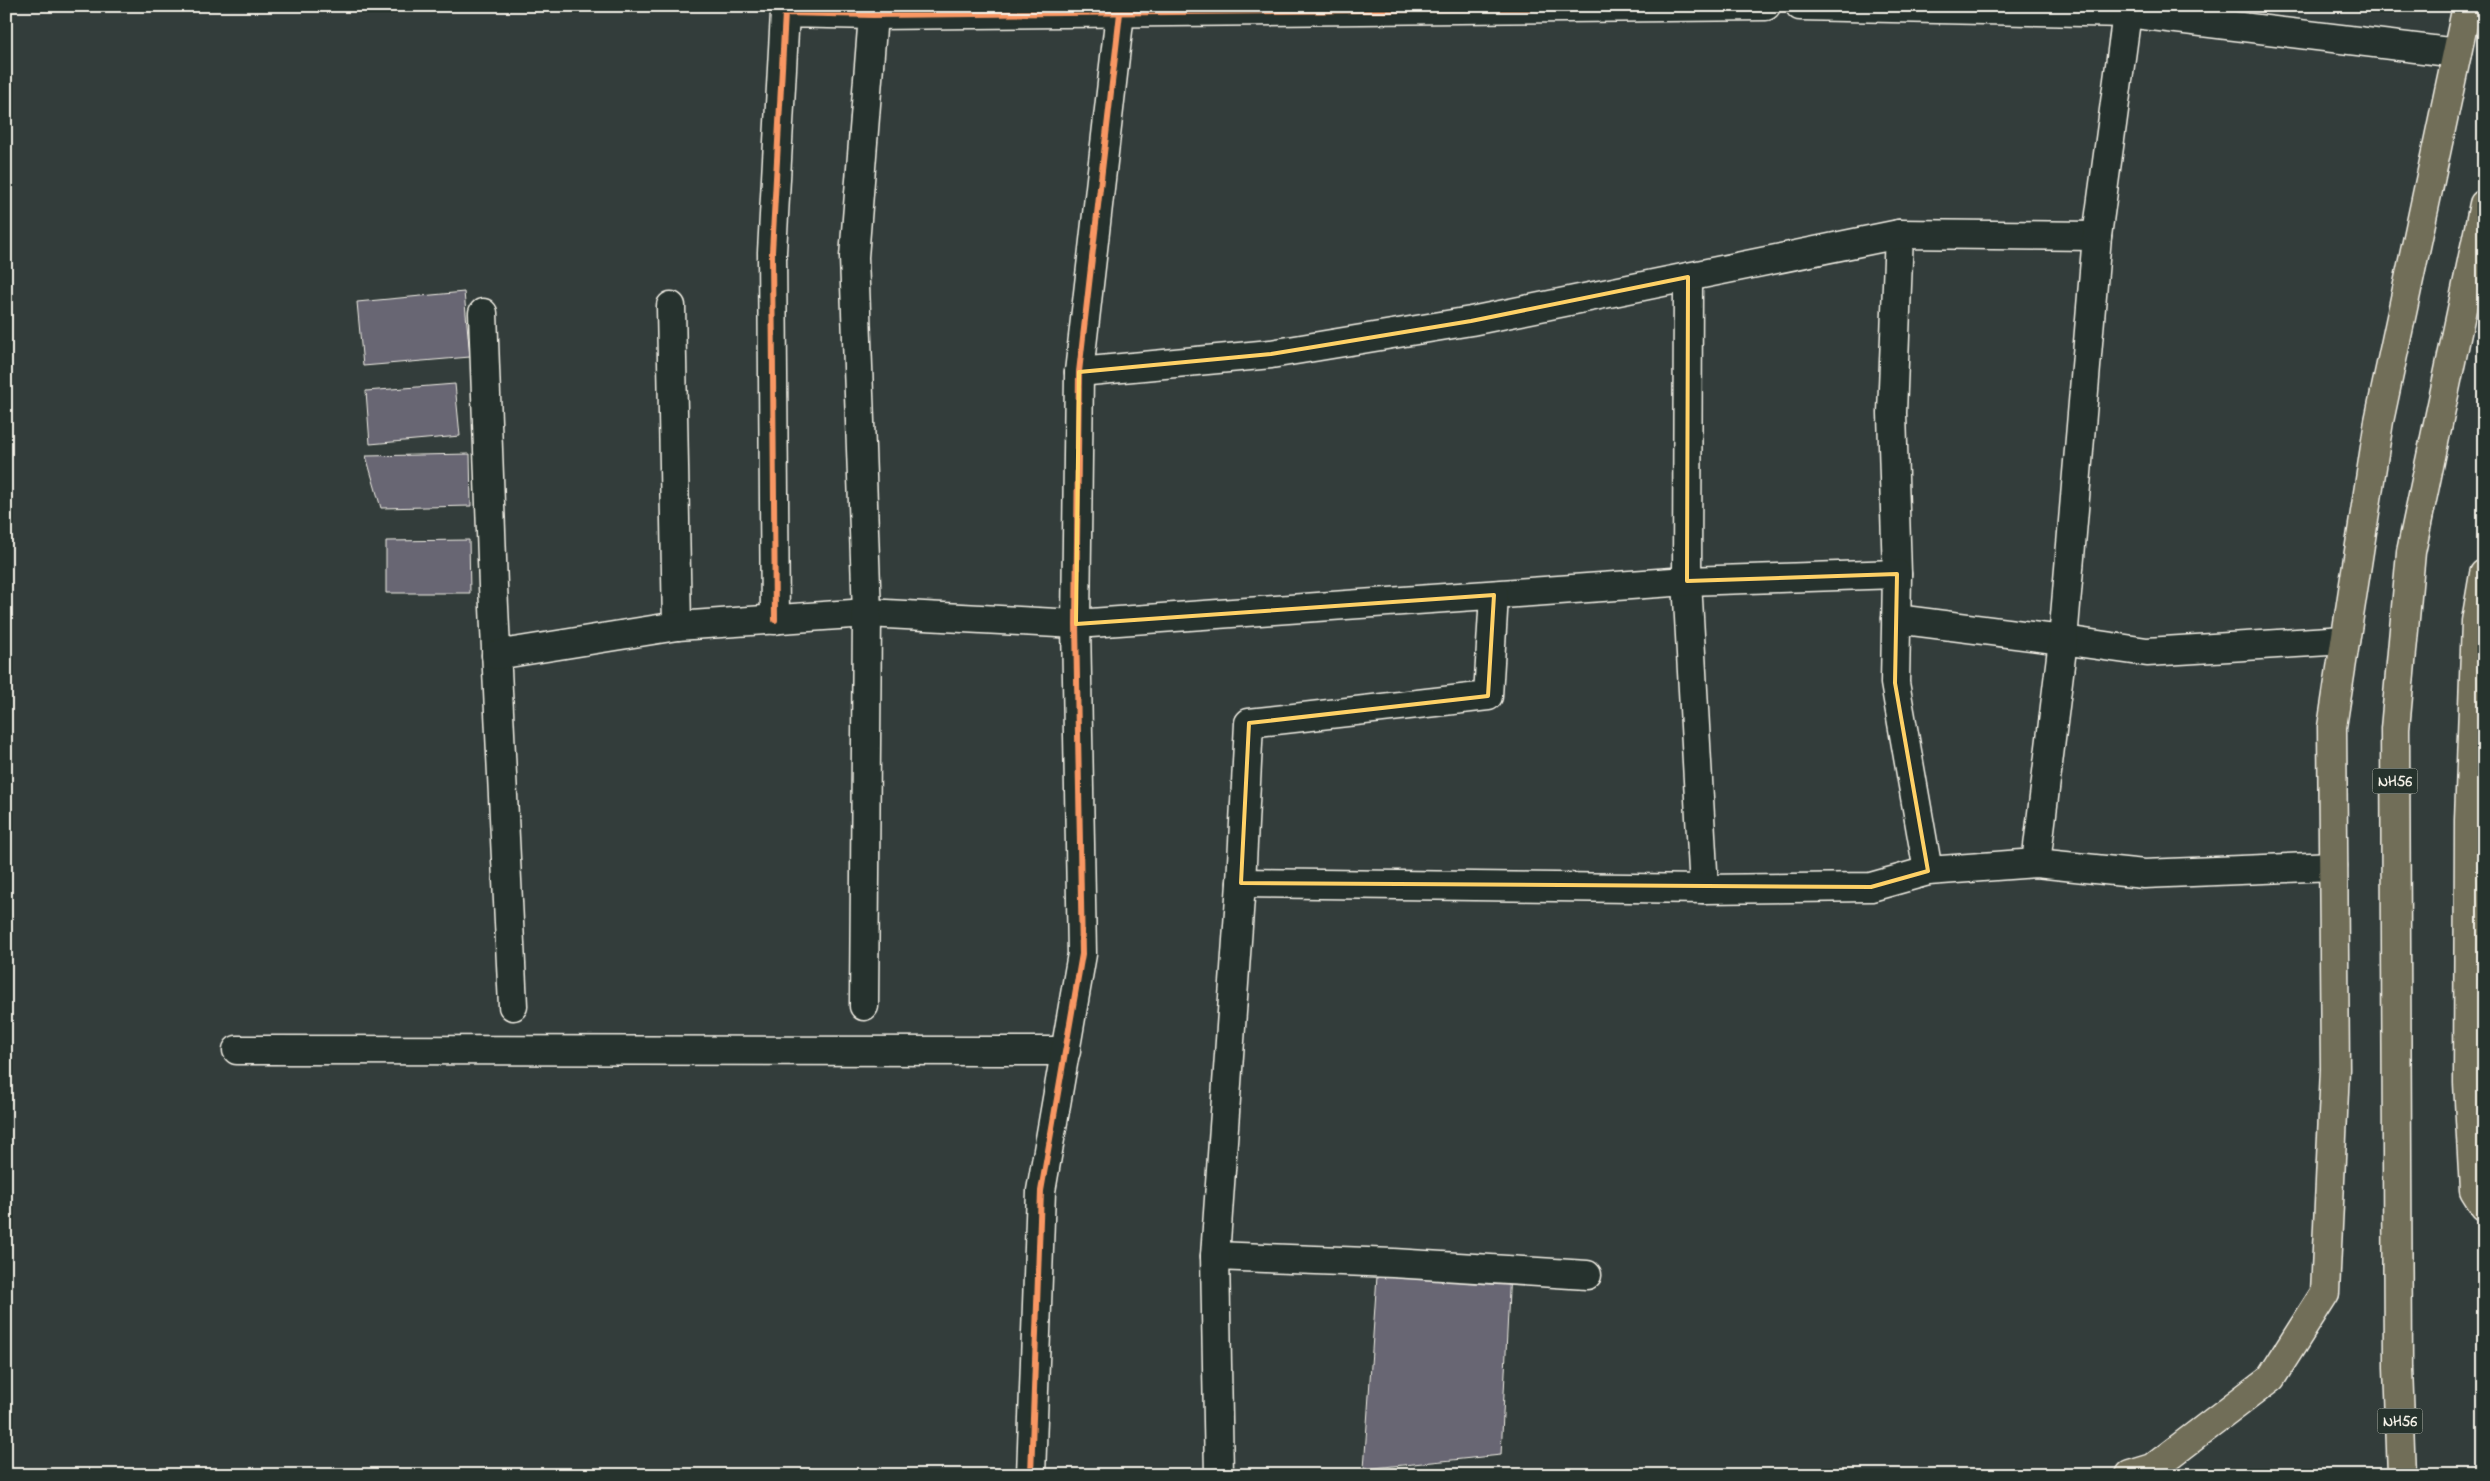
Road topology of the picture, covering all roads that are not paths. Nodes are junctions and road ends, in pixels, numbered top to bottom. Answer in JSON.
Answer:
{"nodes":[{"id":1,"x":1766,"y":6,"type":"edge"},
{"id":2,"x":1800,"y":6,"type":"edge"},
{"id":3,"x":2467,"y":6,"type":"edge"},
{"id":4,"x":970,"y":10,"type":"edge"},
{"id":5,"x":1120,"y":13,"type":"junction"},
{"id":6,"x":2127,"y":13,"type":"junction"},
{"id":7,"x":873,"y":15,"type":"junction"},
{"id":8,"x":2457,"y":53,"type":"junction"},
{"id":9,"x":2484,"y":204,"type":"edge"},
{"id":10,"x":1899,"y":234,"type":"junction"},
{"id":11,"x":2097,"y":236,"type":"junction"},
{"id":12,"x":1688,"y":277,"type":"junction"},
{"id":13,"x":671,"y":306,"type":"dead end"},
{"id":14,"x":483,"y":313,"type":"dead end"},
{"id":15,"x":1079,"y":372,"type":"junction"},
{"id":16,"x":1897,"y":574,"type":"junction"},
{"id":17,"x":2484,"y":574,"type":"edge"},
{"id":18,"x":1687,"y":581,"type":"junction"},
{"id":19,"x":1494,"y":594,"type":"junction"},
{"id":20,"x":866,"y":613,"type":"junction"},
{"id":21,"x":775,"y":620,"type":"junction"},
{"id":22,"x":1896,"y":620,"type":"junction"},
{"id":23,"x":2480,"y":622,"type":"edge"},
{"id":24,"x":1076,"y":624,"type":"junction"},
{"id":25,"x":677,"y":626,"type":"junction"},
{"id":26,"x":2063,"y":640,"type":"junction"},
{"id":27,"x":2345,"y":640,"type":"junction"},
{"id":28,"x":496,"y":655,"type":"junction"},
{"id":29,"x":2476,"y":825,"type":"edge"},
{"id":30,"x":2036,"y":862,"type":"junction"},
{"id":31,"x":2333,"y":866,"type":"junction"},
{"id":32,"x":1928,"y":871,"type":"junction"},
{"id":33,"x":1241,"y":883,"type":"junction"},
{"id":34,"x":1704,"y":889,"type":"junction"},
{"id":35,"x":513,"y":1006,"type":"dead end"},
{"id":36,"x":864,"y":1006,"type":"dead end"},
{"id":37,"x":2476,"y":1049,"type":"edge"},
{"id":38,"x":237,"y":1050,"type":"dead end"},
{"id":39,"x":1066,"y":1051,"type":"junction"},
{"id":40,"x":2484,"y":1206,"type":"edge"},
{"id":41,"x":1216,"y":1256,"type":"junction"},
{"id":42,"x":1587,"y":1275,"type":"dead end"},
{"id":43,"x":1031,"y":1475,"type":"edge"},
{"id":44,"x":1219,"y":1475,"type":"edge"},
{"id":45,"x":2130,"y":1475,"type":"edge"},
{"id":46,"x":2402,"y":1475,"type":"edge"}],
"edges":[{"from":1,"to":5,"type":"street"},
{"from":2,"to":6,"type":"street"},
{"from":3,"to":8,"type":"highway"},
{"from":4,"to":5,"type":"street"},
{"from":4,"to":7,"type":"street"},
{"from":5,"to":15,"type":"street"},
{"from":6,"to":8,"type":"street"},
{"from":6,"to":11,"type":"street"},
{"from":7,"to":20,"type":"street"},
{"from":7,"to":21,"type":"street"},
{"from":8,"to":27,"type":"highway"},
{"from":9,"to":46,"type":"highway","number":"NH56"},
{"from":10,"to":11,"type":"street"},
{"from":10,"to":12,"type":"street"},
{"from":10,"to":16,"type":"street"},
{"from":11,"to":26,"type":"street"},
{"from":12,"to":15,"type":"street"},
{"from":12,"to":18,"type":"street"},
{"from":13,"to":25,"type":"street"},
{"from":14,"to":28,"type":"street"},
{"from":15,"to":24,"type":"street"},
{"from":16,"to":18,"type":"street"},
{"from":16,"to":22,"type":"street"},
{"from":17,"to":23,"type":"highway"},
{"from":18,"to":19,"type":"street"},
{"from":18,"to":34,"type":"street"},
{"from":19,"to":24,"type":"street"},
{"from":19,"to":33,"type":"street"},
{"from":20,"to":21,"type":"street"},
{"from":20,"to":24,"type":"street"},
{"from":20,"to":36,"type":"street"},
{"from":21,"to":25,"type":"street"},
{"from":22,"to":26,"type":"street"},
{"from":22,"to":32,"type":"street"},
{"from":23,"to":29,"type":"highway"},
{"from":24,"to":39,"type":"street"},
{"from":25,"to":28,"type":"street"},
{"from":26,"to":27,"type":"street"},
{"from":26,"to":30,"type":"street"},
{"from":27,"to":31,"type":"highway"},
{"from":28,"to":35,"type":"street"},
{"from":29,"to":37,"type":"highway"},
{"from":30,"to":31,"type":"street"},
{"from":30,"to":32,"type":"street"},
{"from":31,"to":45,"type":"highway"},
{"from":32,"to":34,"type":"street"},
{"from":33,"to":34,"type":"street"},
{"from":33,"to":41,"type":"street"},
{"from":37,"to":40,"type":"highway"},
{"from":38,"to":39,"type":"street"},
{"from":39,"to":43,"type":"street"},
{"from":41,"to":42,"type":"street"},
{"from":41,"to":44,"type":"street"}]}
